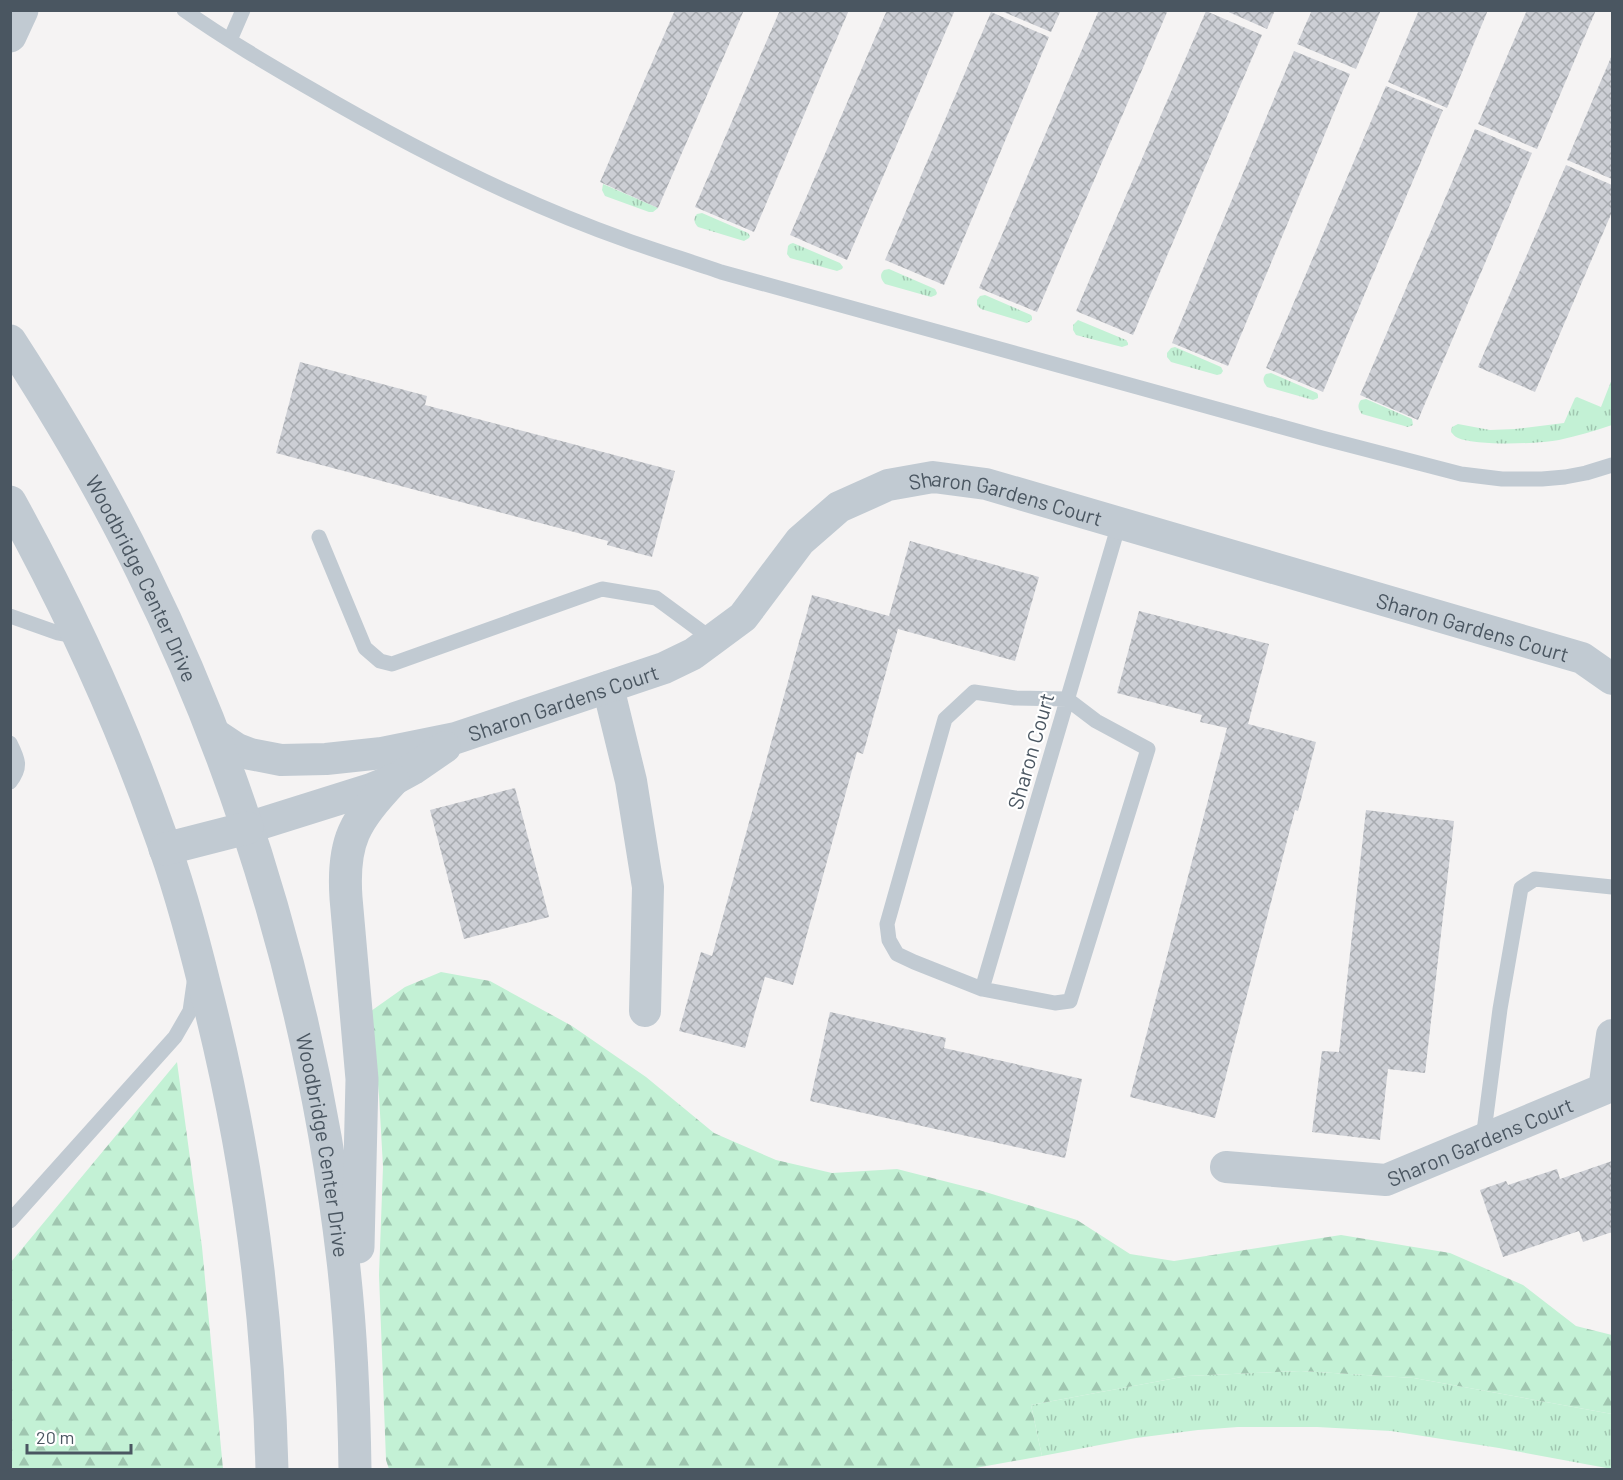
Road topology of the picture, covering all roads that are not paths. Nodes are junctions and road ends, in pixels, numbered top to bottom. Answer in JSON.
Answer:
{"nodes":[{"id":1,"x":22,"y":10,"type":"edge"},
{"id":2,"x":184,"y":10,"type":"edge"},
{"id":3,"x":243,"y":10,"type":"edge"},
{"id":4,"x":10,"y":36,"type":"edge"},
{"id":5,"x":230,"y":40,"type":"junction"},
{"id":6,"x":10,"y":341,"type":"edge"},
{"id":7,"x":1612,"y":465,"type":"edge"},
{"id":8,"x":10,"y":502,"type":"edge"},
{"id":9,"x":1119,"y":524,"type":"junction"},
{"id":10,"x":319,"y":537,"type":"dead end"},
{"id":11,"x":10,"y":615,"type":"edge"},
{"id":12,"x":79,"y":637,"type":"junction"},
{"id":13,"x":713,"y":640,"type":"junction"},
{"id":14,"x":1612,"y":679,"type":"edge"},
{"id":15,"x":608,"y":687,"type":"junction"},
{"id":16,"x":1067,"y":699,"type":"junction"},
{"id":17,"x":213,"y":733,"type":"junction"},
{"id":18,"x":456,"y":738,"type":"junction"},
{"id":19,"x":10,"y":743,"type":"edge"},
{"id":20,"x":393,"y":780,"type":"junction"},
{"id":21,"x":10,"y":782,"type":"edge"},
{"id":22,"x":247,"y":828,"type":"junction"},
{"id":23,"x":165,"y":849,"type":"junction"},
{"id":24,"x":1612,"y":887,"type":"edge"},
{"id":25,"x":194,"y":941,"type":"junction"},
{"id":26,"x":982,"y":989,"type":"junction"},
{"id":27,"x":645,"y":1011,"type":"dead end"},
{"id":28,"x":1612,"y":1035,"type":"edge"},
{"id":29,"x":1608,"y":1087,"type":"edge"},
{"id":30,"x":1483,"y":1139,"type":"junction"},
{"id":31,"x":1226,"y":1167,"type":"dead end"},
{"id":32,"x":10,"y":1221,"type":"edge"},
{"id":33,"x":353,"y":1387,"type":"junction"},
{"id":34,"x":357,"y":1461,"type":"edge"},
{"id":35,"x":272,"y":1470,"type":"edge"}],
"edges":[{"from":1,"to":4,"type":"street"},
{"from":2,"to":5,"type":"lane"},
{"from":3,"to":5,"type":"lane"},
{"from":5,"to":7,"type":"lane"},
{"from":6,"to":17,"type":"street","name":"Woodbridge Center Drive"},
{"from":8,"to":12,"type":"street"},
{"from":9,"to":13,"type":"street","name":"Sharon Gardens Court"},
{"from":9,"to":14,"type":"street","name":"Sharon Gardens Court"},
{"from":9,"to":16,"type":"lane","name":"Sharon Court"},
{"from":10,"to":13,"type":"lane"},
{"from":11,"to":12,"type":"lane"},
{"from":12,"to":23,"type":"street"},
{"from":13,"to":15,"type":"street","name":"Sharon Gardens Court"},
{"from":15,"to":18,"type":"street","name":"Sharon Gardens Court"},
{"from":15,"to":27,"type":"street"},
{"from":16,"to":26,"type":"lane","name":"Sharon Court"},
{"from":16,"to":26,"type":"lane"},
{"from":16,"to":26,"type":"lane"},
{"from":17,"to":18,"type":"street","name":"Sharon Gardens Court"},
{"from":17,"to":22,"type":"street","name":"Woodbridge Center Drive"},
{"from":18,"to":20,"type":"street","name":"Sharon Gardens Court"},
{"from":19,"to":21,"type":"lane"},
{"from":20,"to":22,"type":"street","name":"Sharon Gardens Court"},
{"from":20,"to":33,"type":"street"},
{"from":22,"to":23,"type":"street"},
{"from":22,"to":33,"type":"street","name":"Woodbridge Center Drive"},
{"from":23,"to":25,"type":"street"},
{"from":24,"to":30,"type":"lane"},
{"from":25,"to":32,"type":"lane"},
{"from":25,"to":35,"type":"street"},
{"from":28,"to":29,"type":"street","name":"Sharon Gardens Court"},
{"from":29,"to":30,"type":"street","name":"Sharon Gardens Court"},
{"from":30,"to":31,"type":"street","name":"Sharon Gardens Court"},
{"from":33,"to":34,"type":"street","name":"Woodbridge Center Drive"}]}
